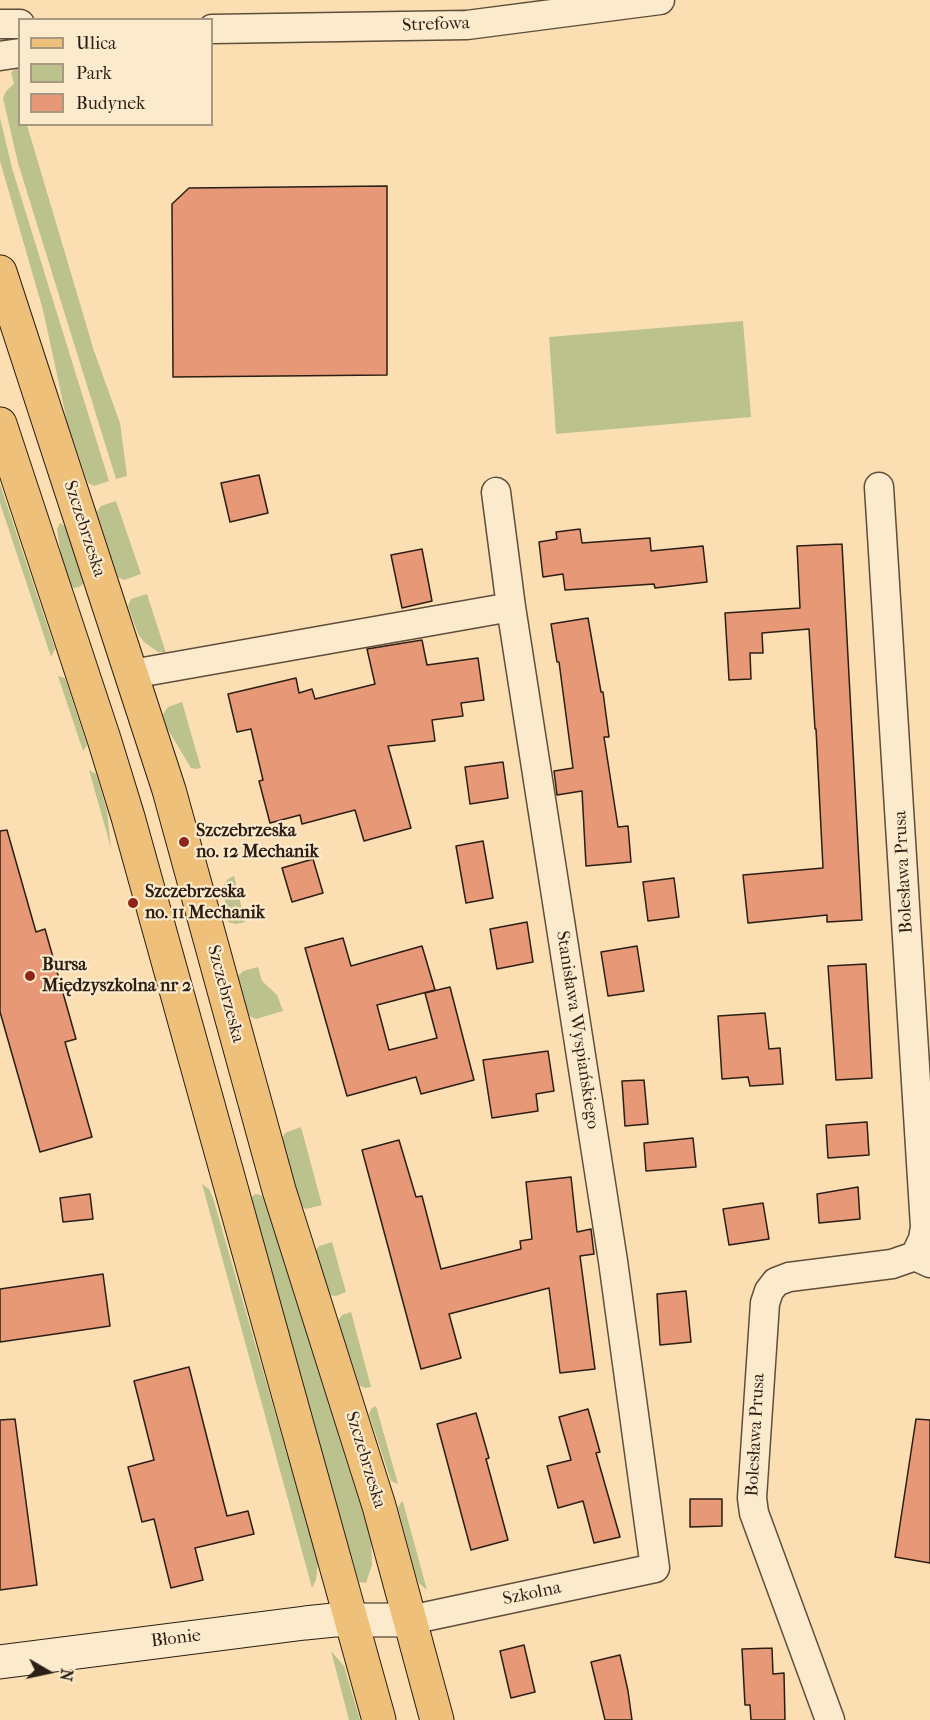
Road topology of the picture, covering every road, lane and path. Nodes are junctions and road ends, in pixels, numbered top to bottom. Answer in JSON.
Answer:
{"nodes":[{"id":1,"x":660,"y":0,"type":"edge"},
{"id":2,"x":0,"y":24,"type":"edge"},
{"id":3,"x":18,"y":24,"type":"edge"},
{"id":4,"x":213,"y":29,"type":"edge"},
{"id":5,"x":18,"y":53,"type":"edge"},
{"id":6,"x":0,"y":56,"type":"edge"},
{"id":7,"x":0,"y":272,"type":"edge"},
{"id":8,"x":0,"y":424,"type":"edge"},
{"id":9,"x":879,"y":487,"type":"dead end"},
{"id":10,"x":496,"y":492,"type":"dead end"},
{"id":11,"x":511,"y":607,"type":"junction"},
{"id":12,"x":132,"y":674,"type":"junction"},
{"id":13,"x":923,"y":1259,"type":"edge"},
{"id":14,"x":655,"y":1568,"type":"joint"},
{"id":15,"x":352,"y":1620,"type":"junction"},
{"id":16,"x":410,"y":1620,"type":"junction"},
{"id":17,"x":0,"y":1662,"type":"edge"},
{"id":18,"x":379,"y":1720,"type":"edge"},
{"id":19,"x":437,"y":1720,"type":"edge"},
{"id":20,"x":830,"y":1720,"type":"edge"}],
"edges":[{"from":1,"to":4,"type":"street","name":"Strefowa"},
{"from":2,"to":3,"type":"street"},
{"from":5,"to":6,"type":"street"},
{"from":7,"to":12,"type":"main road","name":"Szczebrzeska"},
{"from":8,"to":15,"type":"main road"},
{"from":9,"to":13,"type":"street","name":"Bolesława Prusa"},
{"from":10,"to":11,"type":"street","name":"Stanisława Wyspiańskiego"},
{"from":11,"to":12,"type":"street"},
{"from":11,"to":14,"type":"street","name":"Stanisława Wyspiańskiego"},
{"from":12,"to":16,"type":"main road","name":"Szczebrzeska"},
{"from":13,"to":20,"type":"street","name":"Bolesława Prusa"},
{"from":14,"to":16,"type":"street","name":"Szkolna"},
{"from":15,"to":16,"type":"street","name":"Błonie"},
{"from":15,"to":17,"type":"street","name":"Błonie"},
{"from":15,"to":18,"type":"main road"},
{"from":16,"to":19,"type":"main road","name":"Szczebrzeska"}]}
